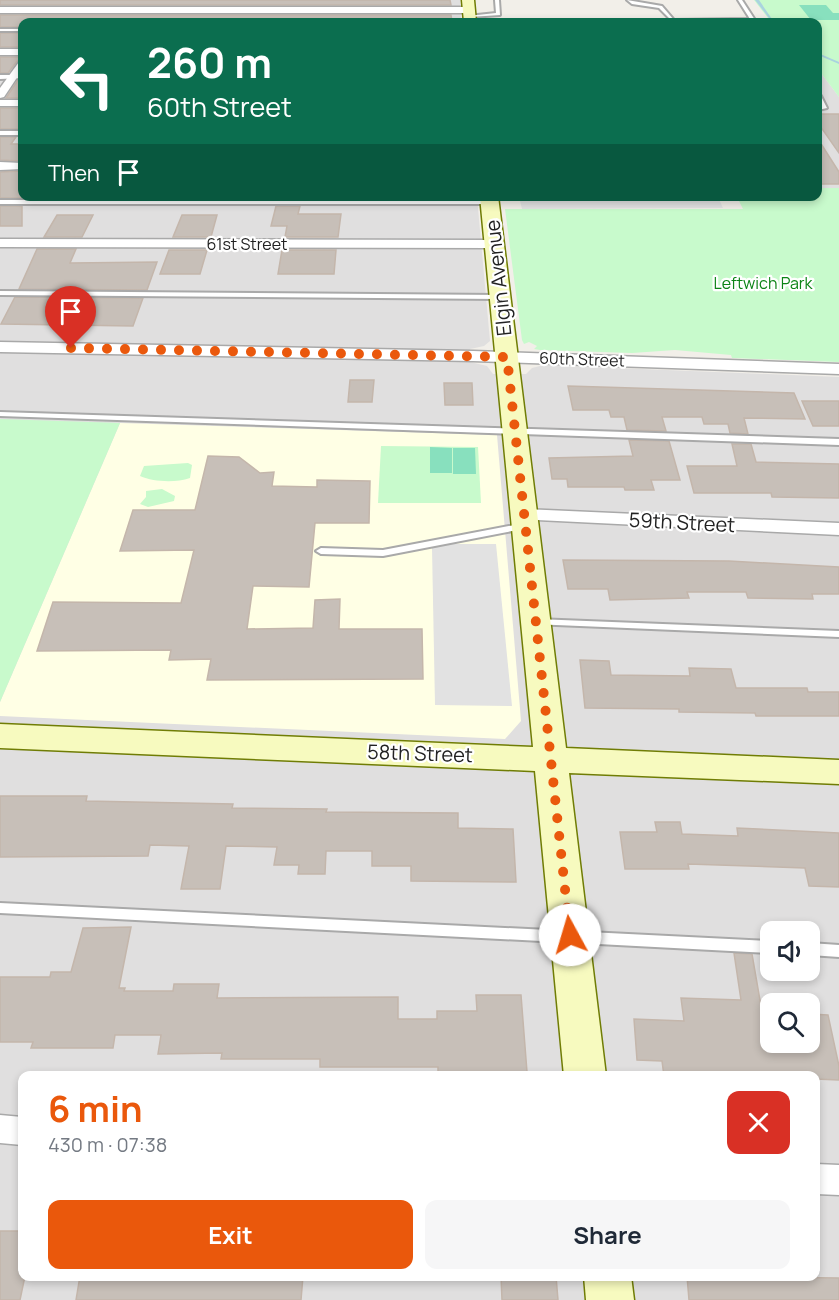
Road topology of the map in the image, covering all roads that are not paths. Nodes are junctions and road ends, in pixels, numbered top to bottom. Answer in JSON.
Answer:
{"nodes":[{"id":1,"x":496,"y":0,"type":"edge"},
{"id":2,"x":629,"y":0,"type":"edge"},
{"id":3,"x":740,"y":0,"type":"edge"},
{"id":4,"x":0,"y":10,"type":"edge"},
{"id":5,"x":469,"y":12,"type":"edge"},
{"id":6,"x":670,"y":18,"type":"edge"},
{"id":7,"x":752,"y":18,"type":"edge"},
{"id":8,"x":0,"y":30,"type":"edge"},
{"id":9,"x":18,"y":30,"type":"edge"},
{"id":10,"x":0,"y":52,"type":"edge"},
{"id":11,"x":18,"y":52,"type":"edge"},
{"id":12,"x":0,"y":77,"type":"edge"},
{"id":13,"x":18,"y":77,"type":"edge"},
{"id":14,"x":0,"y":95,"type":"edge"},
{"id":15,"x":0,"y":103,"type":"edge"},
{"id":16,"x":18,"y":103,"type":"edge"},
{"id":17,"x":0,"y":133,"type":"edge"},
{"id":18,"x":18,"y":133,"type":"edge"},
{"id":19,"x":0,"y":166,"type":"edge"},
{"id":20,"x":18,"y":166,"type":"edge"},
{"id":21,"x":163,"y":201,"type":"edge"},
{"id":22,"x":490,"y":201,"type":"edge"},
{"id":23,"x":0,"y":202,"type":"edge"},
{"id":24,"x":0,"y":243,"type":"edge"},
{"id":25,"x":495,"y":244,"type":"junction"},
{"id":26,"x":0,"y":292,"type":"edge"},
{"id":27,"x":500,"y":297,"type":"junction"},
{"id":28,"x":0,"y":347,"type":"edge"},
{"id":29,"x":507,"y":357,"type":"junction"},
{"id":30,"x":839,"y":369,"type":"edge"},
{"id":31,"x":0,"y":414,"type":"edge"},
{"id":32,"x":515,"y":429,"type":"junction"},
{"id":33,"x":839,"y":442,"type":"edge"},
{"id":34,"x":525,"y":520,"type":"junction"},
{"id":35,"x":839,"y":529,"type":"edge"},
{"id":36,"x":321,"y":551,"type":"dead end"},
{"id":37,"x":536,"y":621,"type":"junction"},
{"id":38,"x":839,"y":634,"type":"edge"},
{"id":39,"x":0,"y":736,"type":"edge"},
{"id":40,"x":551,"y":759,"type":"junction"},
{"id":41,"x":839,"y":772,"type":"edge"},
{"id":42,"x":0,"y":908,"type":"edge"},
{"id":43,"x":570,"y":935,"type":"junction"},
{"id":44,"x":760,"y":946,"type":"edge"},
{"id":45,"x":820,"y":950,"type":"edge"},
{"id":46,"x":839,"y":951,"type":"edge"},
{"id":47,"x":584,"y":1071,"type":"edge"},
{"id":48,"x":0,"y":1129,"type":"edge"},
{"id":49,"x":18,"y":1131,"type":"edge"},
{"id":50,"x":820,"y":1179,"type":"edge"},
{"id":51,"x":839,"y":1180,"type":"edge"},
{"id":52,"x":608,"y":1281,"type":"edge"},
{"id":53,"x":610,"y":1300,"type":"edge"}],
"edges":[{"from":1,"to":5,"type":"lane"},
{"from":2,"to":6,"type":"lane"},
{"from":3,"to":7,"type":"lane"},
{"from":4,"to":5,"type":"street"},
{"from":8,"to":9,"type":"lane"},
{"from":10,"to":11,"type":"street"},
{"from":12,"to":13,"type":"lane"},
{"from":13,"to":14,"type":"street"},
{"from":15,"to":16,"type":"street"},
{"from":17,"to":18,"type":"lane"},
{"from":19,"to":20,"type":"street"},
{"from":21,"to":23,"type":"lane"},
{"from":22,"to":25,"type":"street","name":"Elgin Avenue"},
{"from":24,"to":25,"type":"street","name":"61st Street"},
{"from":25,"to":27,"type":"street","name":"Elgin Avenue"},
{"from":26,"to":27,"type":"lane"},
{"from":27,"to":29,"type":"street","name":"Elgin Avenue"},
{"from":28,"to":29,"type":"street","name":"60th Street"},
{"from":29,"to":30,"type":"street","name":"60th Street"},
{"from":29,"to":32,"type":"street","name":"Elgin Avenue"},
{"from":31,"to":32,"type":"lane"},
{"from":32,"to":33,"type":"lane"},
{"from":32,"to":34,"type":"street","name":"Elgin Avenue"},
{"from":34,"to":35,"type":"street","name":"59th Street"},
{"from":34,"to":36,"type":"lane"},
{"from":34,"to":37,"type":"street","name":"Elgin Avenue"},
{"from":37,"to":38,"type":"lane"},
{"from":37,"to":40,"type":"street","name":"Elgin Avenue"},
{"from":39,"to":40,"type":"street","name":"58th Street"},
{"from":40,"to":41,"type":"street","name":"58th Street"},
{"from":40,"to":43,"type":"street","name":"Elgin Avenue"},
{"from":42,"to":43,"type":"lane"},
{"from":43,"to":44,"type":"lane"},
{"from":43,"to":47,"type":"street","name":"Elgin Avenue"},
{"from":45,"to":46,"type":"lane"},
{"from":48,"to":49,"type":"street"},
{"from":50,"to":51,"type":"street"},
{"from":52,"to":53,"type":"street"}]}
